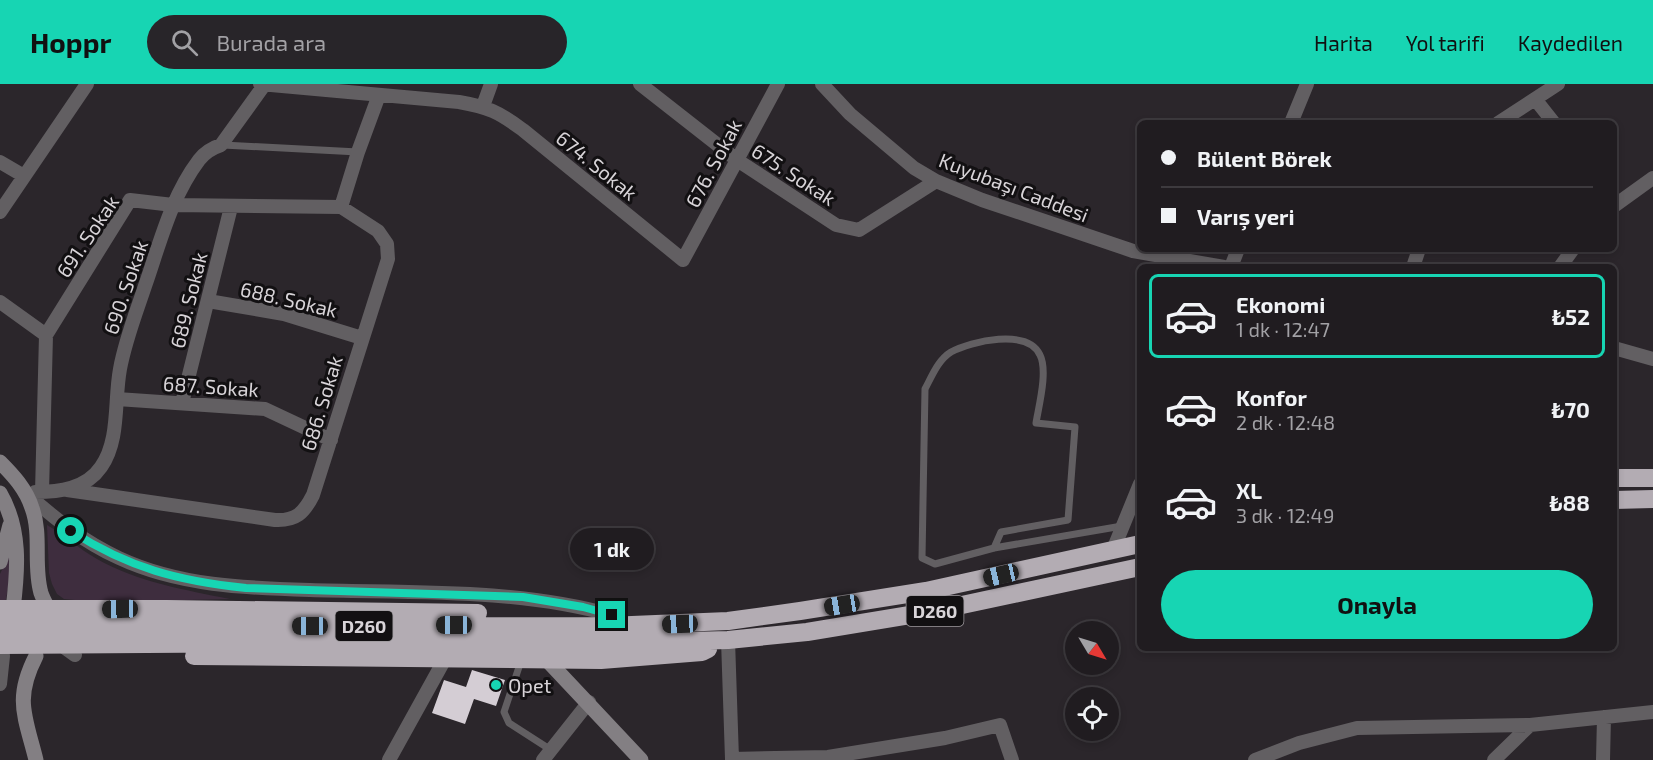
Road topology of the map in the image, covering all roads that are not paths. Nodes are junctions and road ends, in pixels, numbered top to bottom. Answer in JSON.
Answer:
{"nodes":[{"id":1,"x":87,"y":84,"type":"edge"},
{"id":2,"x":260,"y":84,"type":"edge"},
{"id":3,"x":265,"y":84,"type":"edge"},
{"id":4,"x":491,"y":84,"type":"edge"},
{"id":5,"x":778,"y":84,"type":"edge"},
{"id":6,"x":822,"y":84,"type":"edge"},
{"id":7,"x":1307,"y":84,"type":"edge"},
{"id":8,"x":1558,"y":84,"type":"edge"},
{"id":9,"x":647,"y":86,"type":"edge"},
{"id":10,"x":379,"y":95,"type":"junction"},
{"id":11,"x":1535,"y":99,"type":"junction"},
{"id":12,"x":483,"y":106,"type":"junction"},
{"id":13,"x":1292,"y":120,"type":"edge"},
{"id":14,"x":1503,"y":120,"type":"edge"},
{"id":15,"x":1552,"y":120,"type":"edge"},
{"id":16,"x":221,"y":145,"type":"junction"},
{"id":17,"x":358,"y":152,"type":"junction"},
{"id":18,"x":737,"y":160,"type":"junction"},
{"id":19,"x":0,"y":162,"type":"edge"},
{"id":20,"x":24,"y":176,"type":"junction"},
{"id":21,"x":1653,"y":178,"type":"edge"},
{"id":22,"x":936,"y":181,"type":"junction"},
{"id":23,"x":1617,"y":202,"type":"edge"},
{"id":24,"x":173,"y":205,"type":"junction"},
{"id":25,"x":231,"y":207,"type":"junction"},
{"id":26,"x":341,"y":207,"type":"junction"},
{"id":27,"x":0,"y":212,"type":"edge"},
{"id":28,"x":1137,"y":252,"type":"edge"},
{"id":29,"x":1139,"y":252,"type":"edge"},
{"id":30,"x":682,"y":260,"type":"joint"},
{"id":31,"x":1207,"y":264,"type":"edge"},
{"id":32,"x":208,"y":301,"type":"junction"},
{"id":33,"x":0,"y":302,"type":"edge"},
{"id":34,"x":46,"y":335,"type":"junction"},
{"id":35,"x":362,"y":338,"type":"junction"},
{"id":36,"x":1617,"y":349,"type":"edge"},
{"id":37,"x":1653,"y":358,"type":"edge"},
{"id":38,"x":117,"y":399,"type":"junction"},
{"id":39,"x":182,"y":403,"type":"junction"},
{"id":40,"x":331,"y":440,"type":"junction"},
{"id":41,"x":0,"y":462,"type":"edge"},
{"id":42,"x":1617,"y":478,"type":"edge"},
{"id":43,"x":1653,"y":478,"type":"edge"},
{"id":44,"x":67,"y":490,"type":"junction"},
{"id":45,"x":25,"y":492,"type":"junction"},
{"id":46,"x":42,"y":492,"type":"junction"},
{"id":47,"x":0,"y":493,"type":"edge"},
{"id":48,"x":1653,"y":499,"type":"edge"},
{"id":49,"x":1617,"y":500,"type":"edge"},
{"id":50,"x":1134,"y":512,"type":"edge"},
{"id":51,"x":9,"y":513,"type":"junction"},
{"id":52,"x":1122,"y":526,"type":"junction"},
{"id":53,"x":1137,"y":545,"type":"edge"},
{"id":54,"x":994,"y":548,"type":"junction"},
{"id":55,"x":1113,"y":550,"type":"junction"},
{"id":56,"x":0,"y":562,"type":"edge"},
{"id":57,"x":1137,"y":568,"type":"edge"},
{"id":58,"x":7,"y":609,"type":"edge"},
{"id":59,"x":49,"y":610,"type":"junction"},
{"id":60,"x":73,"y":610,"type":"junction"},
{"id":61,"x":612,"y":615,"type":"junction"},
{"id":62,"x":728,"y":621,"type":"junction"},
{"id":63,"x":0,"y":629,"type":"edge"},
{"id":64,"x":0,"y":636,"type":"edge"},
{"id":65,"x":728,"y":640,"type":"junction"},
{"id":66,"x":1,"y":652,"type":"edge"},
{"id":67,"x":75,"y":655,"type":"junction"},
{"id":68,"x":36,"y":656,"type":"junction"},
{"id":69,"x":446,"y":657,"type":"junction"},
{"id":70,"x":522,"y":659,"type":"junction"},
{"id":71,"x":547,"y":660,"type":"junction"},
{"id":72,"x":0,"y":684,"type":"edge"},
{"id":73,"x":589,"y":702,"type":"junction"},
{"id":74,"x":1653,"y":712,"type":"edge"},
{"id":75,"x":1604,"y":717,"type":"junction"},
{"id":76,"x":1530,"y":725,"type":"junction"},
{"id":77,"x":547,"y":755,"type":"edge"},
{"id":78,"x":828,"y":758,"type":"edge"},
{"id":79,"x":393,"y":759,"type":"edge"},
{"id":80,"x":757,"y":759,"type":"edge"},
{"id":81,"x":36,"y":760,"type":"edge"},
{"id":82,"x":641,"y":760,"type":"edge"},
{"id":83,"x":731,"y":760,"type":"edge"},
{"id":84,"x":1012,"y":760,"type":"edge"},
{"id":85,"x":1256,"y":760,"type":"edge"},
{"id":86,"x":1494,"y":760,"type":"edge"},
{"id":87,"x":1603,"y":760,"type":"edge"}],
"edges":[{"from":1,"to":20,"type":"street"},
{"from":2,"to":3,"type":"street"},
{"from":3,"to":10,"type":"street"},
{"from":3,"to":16,"type":"street","name":"690. Sokak"},
{"from":4,"to":12,"type":"street"},
{"from":5,"to":18,"type":"street","name":"676. Sokak"},
{"from":6,"to":22,"type":"street","name":"Kuyubaşı Caddesi"},
{"from":7,"to":13,"type":"street"},
{"from":8,"to":11,"type":"street"},
{"from":9,"to":18,"type":"street","name":"675. Sokak"},
{"from":10,"to":12,"type":"street"},
{"from":10,"to":17,"type":"street"},
{"from":11,"to":14,"type":"street"},
{"from":11,"to":15,"type":"street"},
{"from":12,"to":30,"type":"street","name":"674. Sokak"},
{"from":16,"to":17,"type":"lane"},
{"from":16,"to":24,"type":"street","name":"690. Sokak"},
{"from":17,"to":26,"type":"street"},
{"from":18,"to":22,"type":"street","name":"675. Sokak"},
{"from":18,"to":30,"type":"street","name":"676. Sokak"},
{"from":19,"to":20,"type":"street"},
{"from":20,"to":27,"type":"street"},
{"from":21,"to":23,"type":"street"},
{"from":22,"to":28,"type":"street","name":"Kuyubaşı Caddesi"},
{"from":24,"to":25,"type":"street","name":"691. Sokak"},
{"from":24,"to":34,"type":"street","name":"691. Sokak"},
{"from":24,"to":38,"type":"street","name":"690. Sokak"},
{"from":25,"to":26,"type":"street","name":"691. Sokak"},
{"from":25,"to":32,"type":"street","name":"689. Sokak"},
{"from":26,"to":35,"type":"street","name":"686. Sokak"},
{"from":29,"to":31,"type":"street","name":"Kuyubaşı Caddesi"},
{"from":32,"to":35,"type":"street","name":"688. Sokak"},
{"from":32,"to":39,"type":"street","name":"689. Sokak"},
{"from":33,"to":34,"type":"street"},
{"from":34,"to":46,"type":"street"},
{"from":35,"to":40,"type":"street","name":"686. Sokak"},
{"from":36,"to":37,"type":"street"},
{"from":38,"to":39,"type":"street","name":"687. Sokak"},
{"from":38,"to":44,"type":"street","name":"690. Sokak"},
{"from":39,"to":40,"type":"street","name":"687. Sokak"},
{"from":40,"to":44,"type":"street","name":"686. Sokak"},
{"from":41,"to":45,"type":"main road"},
{"from":42,"to":43,"type":"highway"},
{"from":44,"to":46,"type":"street","name":"690. Sokak"},
{"from":45,"to":46,"type":"street","name":"690. Sokak"},
{"from":45,"to":59,"type":"main road"},
{"from":45,"to":61,"type":"street"},
{"from":47,"to":51,"type":"main road"},
{"from":48,"to":49,"type":"highway"},
{"from":50,"to":52,"type":"street"},
{"from":51,"to":56,"type":"main road"},
{"from":51,"to":58,"type":"main road"},
{"from":52,"to":54,"type":"lane"},
{"from":52,"to":55,"type":"street"},
{"from":53,"to":55,"type":"highway","number":"D260"},
{"from":54,"to":54,"type":"lane"},
{"from":55,"to":62,"type":"highway","number":"D260"},
{"from":57,"to":65,"type":"highway","number":"D260"},
{"from":58,"to":59,"type":"highway"},
{"from":58,"to":63,"type":"street"},
{"from":59,"to":60,"type":"highway"},
{"from":59,"to":68,"type":"street"},
{"from":60,"to":61,"type":"highway"},
{"from":60,"to":67,"type":"street"},
{"from":61,"to":62,"type":"highway"},
{"from":62,"to":63,"type":"highway","number":"D260"},
{"from":64,"to":66,"type":"street"},
{"from":65,"to":66,"type":"highway","number":"D260"},
{"from":65,"to":71,"type":"highway"},
{"from":65,"to":83,"type":"street"},
{"from":66,"to":68,"type":"highway"},
{"from":66,"to":72,"type":"street"},
{"from":67,"to":68,"type":"highway"},
{"from":67,"to":69,"type":"highway"},
{"from":68,"to":81,"type":"main road"},
{"from":69,"to":70,"type":"highway"},
{"from":69,"to":79,"type":"street"},
{"from":70,"to":71,"type":"highway"},
{"from":70,"to":77,"type":"lane"},
{"from":71,"to":73,"type":"main road"},
{"from":73,"to":77,"type":"street"},
{"from":73,"to":82,"type":"main road"},
{"from":74,"to":75,"type":"street"},
{"from":75,"to":76,"type":"street"},
{"from":75,"to":87,"type":"street"},
{"from":76,"to":85,"type":"street"},
{"from":76,"to":86,"type":"street"},
{"from":78,"to":80,"type":"street"},
{"from":78,"to":84,"type":"street"},
{"from":80,"to":83,"type":"street"}]}
